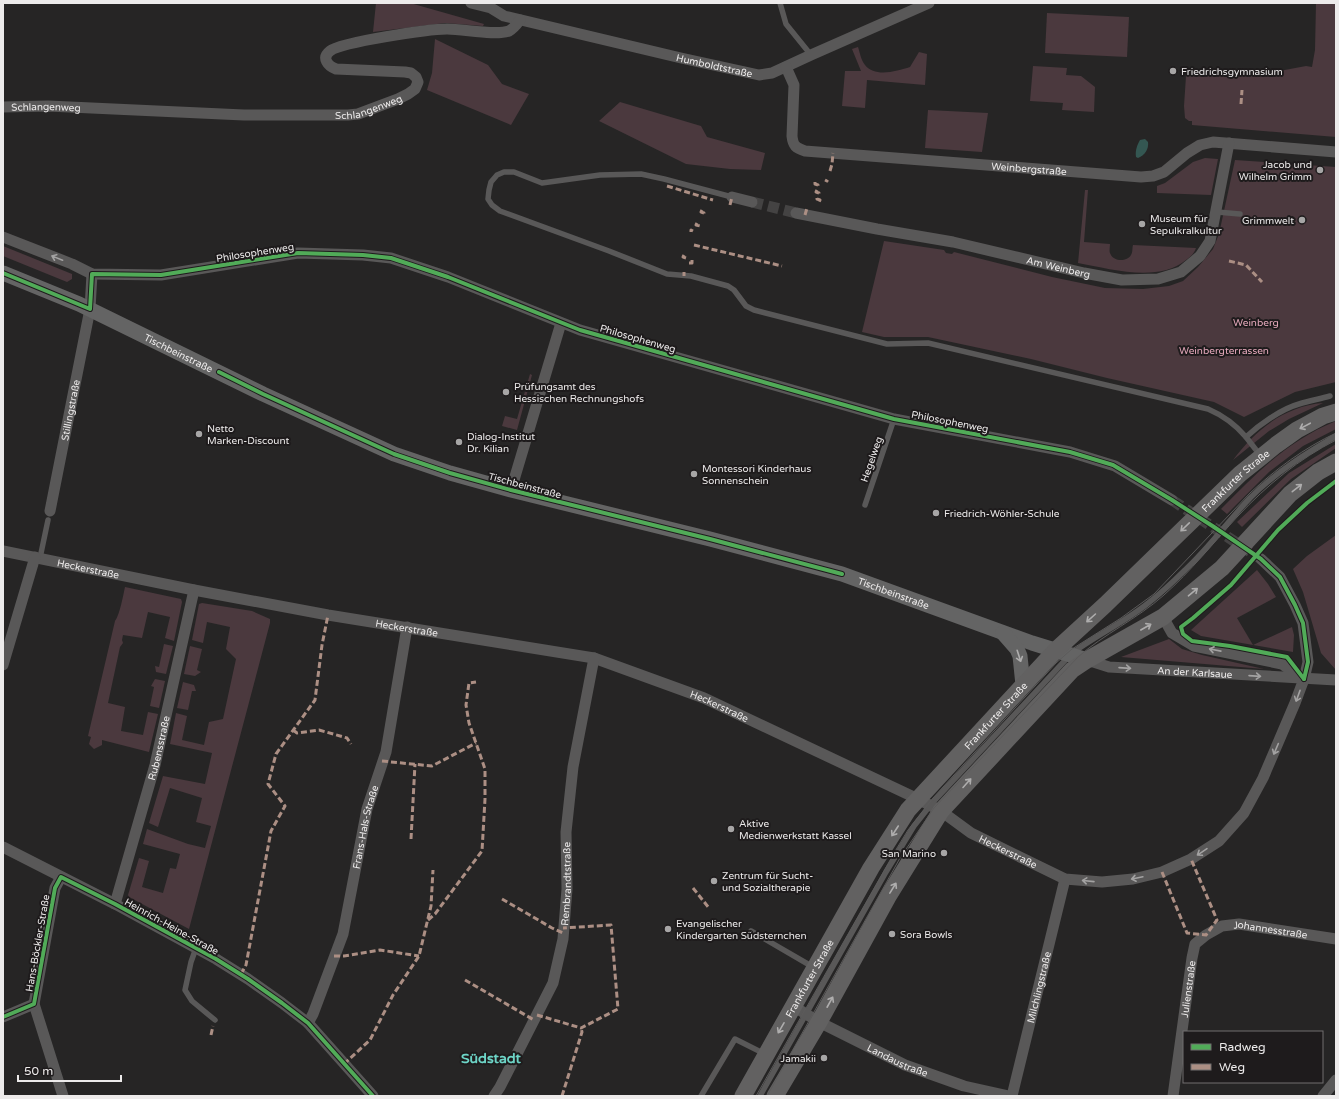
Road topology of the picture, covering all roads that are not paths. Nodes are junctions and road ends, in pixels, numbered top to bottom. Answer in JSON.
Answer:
{"nodes":[{"id":1,"x":471,"y":3,"type":"edge"},
{"id":2,"x":780,"y":3,"type":"edge"},
{"id":3,"x":929,"y":3,"type":"edge"},
{"id":4,"x":492,"y":6,"type":"edge"},
{"id":5,"x":520,"y":20,"type":"junction"},
{"id":6,"x":811,"y":55,"type":"junction"},
{"id":7,"x":786,"y":67,"type":"junction"},
{"id":8,"x":3,"y":107,"type":"edge"},
{"id":9,"x":1229,"y":143,"type":"junction"},
{"id":10,"x":1336,"y":152,"type":"edge"},
{"id":11,"x":732,"y":197,"type":"joint"},
{"id":12,"x":752,"y":202,"type":"tunnel mouth"},
{"id":13,"x":1217,"y":212,"type":"junction"},
{"id":14,"x":796,"y":213,"type":"tunnel mouth"},
{"id":15,"x":1240,"y":214,"type":"dead end"},
{"id":16,"x":3,"y":237,"type":"edge"},
{"id":17,"x":3,"y":273,"type":"edge"},
{"id":18,"x":92,"y":274,"type":"junction"},
{"id":19,"x":90,"y":309,"type":"junction"},
{"id":20,"x":561,"y":323,"type":"junction"},
{"id":21,"x":1330,"y":396,"type":"dead end"},
{"id":22,"x":1336,"y":412,"type":"edge"},
{"id":23,"x":894,"y":418,"type":"junction"},
{"id":24,"x":1336,"y":436,"type":"edge"},
{"id":25,"x":1246,"y":437,"type":"junction"},
{"id":26,"x":1261,"y":456,"type":"junction"},
{"id":27,"x":1336,"y":462,"type":"edge"},
{"id":28,"x":511,"y":490,"type":"junction"},
{"id":29,"x":1172,"y":500,"type":"tunnel mouth"},
{"id":30,"x":865,"y":505,"type":"dead end"},
{"id":31,"x":49,"y":515,"type":"joint"},
{"id":32,"x":3,"y":551,"type":"edge"},
{"id":33,"x":37,"y":558,"type":"junction"},
{"id":34,"x":1261,"y":559,"type":"tunnel mouth"},
{"id":35,"x":194,"y":590,"type":"junction"},
{"id":36,"x":1163,"y":617,"type":"junction"},
{"id":37,"x":407,"y":627,"type":"junction"},
{"id":38,"x":1002,"y":632,"type":"junction"},
{"id":39,"x":1071,"y":655,"type":"junction"},
{"id":40,"x":594,"y":658,"type":"junction"},
{"id":41,"x":3,"y":665,"type":"edge"},
{"id":42,"x":1304,"y":679,"type":"junction"},
{"id":43,"x":1336,"y":680,"type":"edge"},
{"id":44,"x":1024,"y":685,"type":"junction"},
{"id":45,"x":930,"y":806,"type":"junction"},
{"id":46,"x":3,"y":847,"type":"edge"},
{"id":47,"x":61,"y":877,"type":"junction"},
{"id":48,"x":1065,"y":878,"type":"junction"},
{"id":49,"x":115,"y":904,"type":"junction"},
{"id":50,"x":751,"y":931,"type":"dead end"},
{"id":51,"x":1206,"y":935,"type":"joint"},
{"id":52,"x":1336,"y":939,"type":"edge"},
{"id":53,"x":196,"y":948,"type":"junction"},
{"id":54,"x":815,"y":968,"type":"junction"},
{"id":55,"x":34,"y":1004,"type":"junction"},
{"id":56,"x":806,"y":1014,"type":"junction"},
{"id":57,"x":3,"y":1017,"type":"edge"},
{"id":58,"x":214,"y":1020,"type":"dead end"},
{"id":59,"x":308,"y":1023,"type":"junction"},
{"id":60,"x":767,"y":1054,"type":"junction"},
{"id":61,"x":1336,"y":1080,"type":"edge"},
{"id":62,"x":63,"y":1096,"type":"edge"},
{"id":63,"x":373,"y":1096,"type":"edge"},
{"id":64,"x":494,"y":1096,"type":"edge"},
{"id":65,"x":701,"y":1096,"type":"edge"},
{"id":66,"x":743,"y":1096,"type":"edge"},
{"id":67,"x":760,"y":1096,"type":"edge"},
{"id":68,"x":775,"y":1096,"type":"edge"},
{"id":69,"x":1010,"y":1096,"type":"edge"},
{"id":70,"x":1173,"y":1096,"type":"edge"},
{"id":71,"x":1323,"y":1096,"type":"edge"}],
"edges":[{"from":1,"to":4,"type":"street","name":"Humboldtstraße"},
{"from":2,"to":6,"type":"lane"},
{"from":3,"to":6,"type":"street","name":"Humboldtstraße"},
{"from":4,"to":5,"type":"street","name":"Humboldtstraße"},
{"from":5,"to":7,"type":"street","name":"Humboldtstraße"},
{"from":5,"to":8,"type":"street","name":"Schlangenweg"},
{"from":6,"to":7,"type":"street","name":"Humboldtstraße"},
{"from":7,"to":9,"type":"street","name":"Weinbergstraße"},
{"from":9,"to":10,"type":"street","name":"Weinbergstraße"},
{"from":9,"to":13,"type":"street","name":"Am Weinberg"},
{"from":11,"to":12,"type":"street"},
{"from":11,"to":25,"type":"lane"},
{"from":13,"to":14,"type":"street","name":"Am Weinberg"},
{"from":13,"to":15,"type":"lane"},
{"from":18,"to":16,"type":"street","one_way":true},
{"from":17,"to":19,"type":"main road","name":"Tischbeinstraße"},
{"from":18,"to":19,"type":"street","name":"Stillingstraße"},
{"from":18,"to":20,"type":"street","name":"Philosophenweg"},
{"from":19,"to":28,"type":"main road","name":"Tischbeinstraße"},
{"from":19,"to":31,"type":"street","name":"Stillingstraße"},
{"from":20,"to":23,"type":"street","name":"Philosophenweg"},
{"from":20,"to":28,"type":"street","name":"Tischbeinstraße"},
{"from":21,"to":25,"type":"lane"},
{"from":22,"to":26,"type":"main road","name":"Frankfurter Straße","one_way":true},
{"from":23,"to":29,"type":"street","name":"Philosophenweg"},
{"from":23,"to":30,"type":"lane","name":"Hegelweg"},
{"from":24,"to":39,"type":"lane"},
{"from":25,"to":26,"type":"lane"},
{"from":26,"to":39,"type":"main road","name":"Frankfurter Straße","one_way":true},
{"from":36,"to":27,"type":"main road","name":"Frankfurter Straße","one_way":true},
{"from":28,"to":38,"type":"main road","name":"Tischbeinstraße"},
{"from":31,"to":33,"type":"lane","name":"Stillingstraße"},
{"from":32,"to":33,"type":"street","name":"Heckerstraße"},
{"from":33,"to":35,"type":"street","name":"Heckerstraße"},
{"from":33,"to":41,"type":"street","name":"Stillingstraße"},
{"from":34,"to":42,"type":"street"},
{"from":35,"to":37,"type":"street","name":"Heckerstraße"},
{"from":35,"to":49,"type":"street","name":"Rubensstraße"},
{"from":39,"to":36,"type":"main road","name":"Frankfurter Straße","one_way":true},
{"from":42,"to":36,"type":"street","name":"An der Karlsaue","one_way":true},
{"from":37,"to":40,"type":"street","name":"Heckerstraße"},
{"from":37,"to":59,"type":"street","name":"Frans-Hals-Straße"},
{"from":38,"to":39,"type":"main road","name":"Tischbeinstraße"},
{"from":38,"to":44,"type":"main road","one_way":true},
{"from":39,"to":42,"type":"street","name":"An der Karlsaue","one_way":true},
{"from":39,"to":44,"type":"main road","name":"Frankfurter Straße"},
{"from":39,"to":45,"type":"main road","name":"Frankfurter Straße"},
{"from":40,"to":45,"type":"street","name":"Heckerstraße"},
{"from":40,"to":64,"type":"street","name":"Rembrandtstraße"},
{"from":42,"to":43,"type":"street","name":"An der Karlsaue"},
{"from":42,"to":48,"type":"street","name":"Heckerstraße","one_way":true},
{"from":44,"to":45,"type":"main road","name":"Frankfurter Straße"},
{"from":45,"to":48,"type":"street","name":"Heckerstraße"},
{"from":45,"to":54,"type":"main road","name":"Frankfurter Straße","one_way":true},
{"from":45,"to":56,"type":"main road","name":"Frankfurter Straße"},
{"from":46,"to":47,"type":"street","name":"Heinrich-Heine-Straße"},
{"from":47,"to":49,"type":"street","name":"Heinrich-Heine-Straße"},
{"from":47,"to":55,"type":"street","name":"Hans-Böckler-Straße"},
{"from":48,"to":69,"type":"street","name":"Milchlingstraße"},
{"from":49,"to":53,"type":"street","name":"Heinrich-Heine-Straße"},
{"from":50,"to":54,"type":"lane"},
{"from":51,"to":52,"type":"street","name":"Johannesstraße"},
{"from":51,"to":70,"type":"street","name":"Julienstraße"},
{"from":53,"to":58,"type":"lane"},
{"from":53,"to":59,"type":"street","name":"Heinrich-Heine-Straße"},
{"from":54,"to":56,"type":"main road","name":"Frankfurter Straße"},
{"from":55,"to":57,"type":"street","name":"Hans-Böckler-Straße"},
{"from":55,"to":62,"type":"street"},
{"from":56,"to":60,"type":"main road","name":"Frankfurter Straße","one_way":true},
{"from":56,"to":67,"type":"lane"},
{"from":56,"to":68,"type":"main road","name":"Frankfurter Straße"},
{"from":56,"to":69,"type":"street","name":"Landaustraße"},
{"from":59,"to":63,"type":"street","name":"Heinrich-Heine-Straße"},
{"from":60,"to":65,"type":"lane"},
{"from":60,"to":66,"type":"main road","name":"Frankfurter Straße"},
{"from":61,"to":71,"type":"street"}]}
